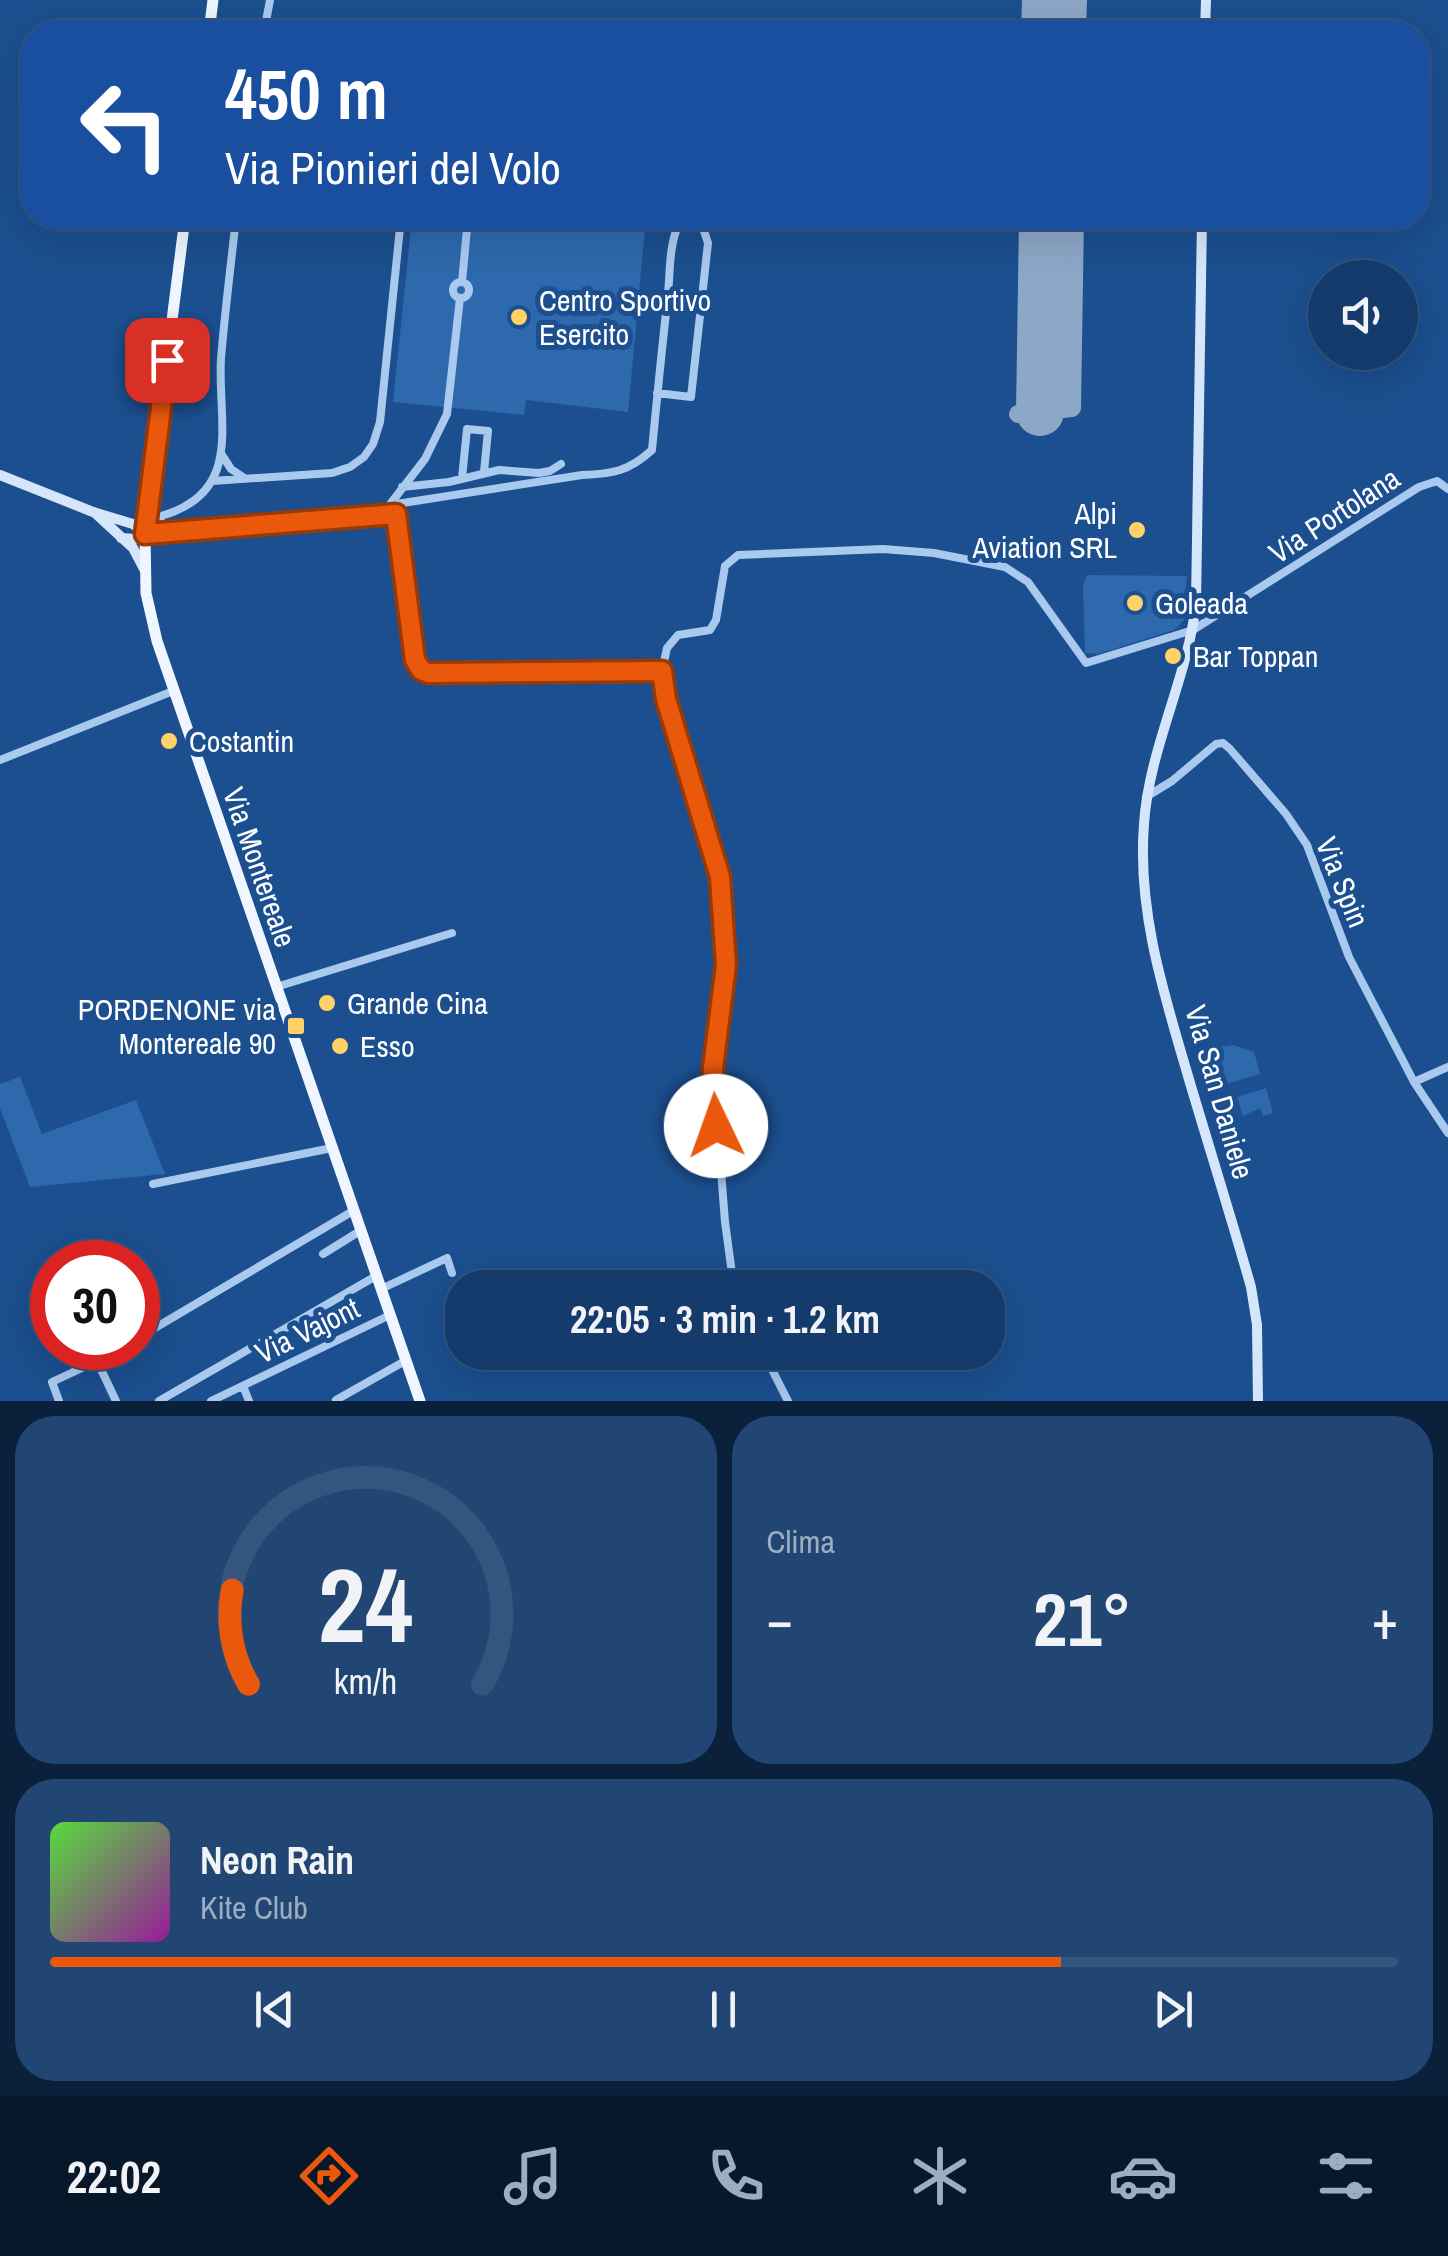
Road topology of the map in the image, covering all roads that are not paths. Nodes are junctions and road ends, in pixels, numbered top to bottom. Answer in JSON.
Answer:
{"nodes":[{"id":1,"x":183,"y":230,"type":"edge"},
{"id":2,"x":235,"y":230,"type":"edge"},
{"id":3,"x":400,"y":230,"type":"edge"},
{"id":4,"x":467,"y":230,"type":"edge"},
{"id":5,"x":676,"y":230,"type":"edge"},
{"id":6,"x":704,"y":230,"type":"edge"},
{"id":7,"x":1202,"y":230,"type":"edge"},
{"id":8,"x":658,"y":394,"type":"junction"},
{"id":9,"x":442,"y":424,"type":"junction"},
{"id":10,"x":466,"y":430,"type":"junction"},
{"id":11,"x":222,"y":454,"type":"junction"},
{"id":12,"x":561,"y":464,"type":"dead end"},
{"id":13,"x":484,"y":472,"type":"junction"},
{"id":14,"x":0,"y":476,"type":"edge"},
{"id":15,"x":246,"y":478,"type":"junction"},
{"id":16,"x":462,"y":478,"type":"junction"},
{"id":17,"x":212,"y":480,"type":"junction"},
{"id":18,"x":402,"y":487,"type":"junction"},
{"id":19,"x":1448,"y":490,"type":"edge"},
{"id":20,"x":149,"y":502,"type":"junction"},
{"id":21,"x":390,"y":505,"type":"junction"},
{"id":22,"x":93,"y":512,"type":"junction"},
{"id":23,"x":383,"y":516,"type":"junction"},
{"id":24,"x":124,"y":520,"type":"junction"},
{"id":25,"x":160,"y":532,"type":"junction"},
{"id":26,"x":145,"y":534,"type":"junction"},
{"id":27,"x":122,"y":538,"type":"junction"},
{"id":28,"x":144,"y":569,"type":"junction"},
{"id":29,"x":1193,"y":630,"type":"junction"},
{"id":30,"x":662,"y":671,"type":"junction"},
{"id":31,"x":173,"y":691,"type":"junction"},
{"id":32,"x":0,"y":760,"type":"edge"},
{"id":33,"x":1146,"y":797,"type":"junction"},
{"id":34,"x":452,"y":933,"type":"dead end"},
{"id":35,"x":276,"y":988,"type":"junction"},
{"id":36,"x":1448,"y":1067,"type":"edge"},
{"id":37,"x":1414,"y":1082,"type":"junction"},
{"id":38,"x":1448,"y":1133,"type":"edge"},
{"id":39,"x":332,"y":1148,"type":"junction"},
{"id":40,"x":153,"y":1184,"type":"dead end"},
{"id":41,"x":353,"y":1211,"type":"junction"},
{"id":42,"x":360,"y":1232,"type":"junction"},
{"id":43,"x":324,"y":1254,"type":"dead end"},
{"id":44,"x":451,"y":1270,"type":"edge"},
{"id":45,"x":732,"y":1270,"type":"edge"},
{"id":46,"x":376,"y":1276,"type":"junction"},
{"id":47,"x":380,"y":1290,"type":"junction"},
{"id":48,"x":390,"y":1315,"type":"junction"},
{"id":49,"x":160,"y":1325,"type":"edge"},
{"id":50,"x":406,"y":1361,"type":"junction"},
{"id":51,"x":77,"y":1370,"type":"edge"},
{"id":52,"x":102,"y":1370,"type":"edge"},
{"id":53,"x":772,"y":1370,"type":"edge"},
{"id":54,"x":243,"y":1386,"type":"junction"},
{"id":55,"x":336,"y":1400,"type":"edge"},
{"id":56,"x":59,"y":1401,"type":"edge"},
{"id":57,"x":116,"y":1401,"type":"edge"},
{"id":58,"x":158,"y":1401,"type":"edge"},
{"id":59,"x":211,"y":1401,"type":"edge"},
{"id":60,"x":250,"y":1401,"type":"edge"},
{"id":61,"x":420,"y":1401,"type":"edge"},
{"id":62,"x":788,"y":1401,"type":"edge"},
{"id":63,"x":1258,"y":1401,"type":"edge"}],
"edges":[{"from":1,"to":20,"type":"main road","name":"Via Montereale"},
{"from":2,"to":11,"type":"street"},
{"from":3,"to":15,"type":"street"},
{"from":4,"to":9,"type":"street"},
{"from":5,"to":8,"type":"street"},
{"from":6,"to":8,"type":"street"},
{"from":7,"to":29,"type":"street","name":"Via San Daniele"},
{"from":8,"to":21,"type":"street"},
{"from":9,"to":10,"type":"street"},
{"from":9,"to":18,"type":"street"},
{"from":10,"to":13,"type":"street"},
{"from":10,"to":16,"type":"street"},
{"from":11,"to":15,"type":"street"},
{"from":11,"to":17,"type":"street"},
{"from":12,"to":13,"type":"street"},
{"from":13,"to":16,"type":"street"},
{"from":14,"to":22,"type":"street"},
{"from":15,"to":17,"type":"street"},
{"from":16,"to":18,"type":"street"},
{"from":17,"to":25,"type":"street"},
{"from":18,"to":21,"type":"street"},
{"from":19,"to":29,"type":"street","name":"Via Portolana"},
{"from":20,"to":24,"type":"street"},
{"from":20,"to":26,"type":"main road","name":"Via Montereale"},
{"from":21,"to":23,"type":"street"},
{"from":22,"to":24,"type":"street"},
{"from":22,"to":27,"type":"street"},
{"from":23,"to":25,"type":"street"},
{"from":23,"to":30,"type":"street"},
{"from":24,"to":26,"type":"street"},
{"from":25,"to":26,"type":"street"},
{"from":26,"to":27,"type":"street"},
{"from":26,"to":28,"type":"main road","name":"Via Montereale"},
{"from":27,"to":28,"type":"street"},
{"from":28,"to":31,"type":"main road","name":"Via Montereale"},
{"from":29,"to":30,"type":"street","name":"Via Portolana"},
{"from":29,"to":33,"type":"street","name":"Via San Daniele"},
{"from":30,"to":45,"type":"street"},
{"from":31,"to":32,"type":"street"},
{"from":31,"to":35,"type":"main road","name":"Via Montereale"},
{"from":33,"to":37,"type":"street","name":"Via Spin"},
{"from":33,"to":63,"type":"street","name":"Via San Daniele"},
{"from":34,"to":35,"type":"street"},
{"from":35,"to":39,"type":"main road","name":"Via Montereale"},
{"from":36,"to":37,"type":"street"},
{"from":37,"to":38,"type":"street","name":"Via Spin"},
{"from":39,"to":40,"type":"street"},
{"from":39,"to":41,"type":"main road","name":"Via Montereale"},
{"from":41,"to":42,"type":"main road","name":"Via Montereale"},
{"from":41,"to":49,"type":"street"},
{"from":42,"to":43,"type":"street"},
{"from":42,"to":46,"type":"main road","name":"Via Montereale"},
{"from":44,"to":47,"type":"street"},
{"from":46,"to":47,"type":"main road","name":"Via Montereale"},
{"from":46,"to":58,"type":"street"},
{"from":47,"to":48,"type":"main road","name":"Via Montereale"},
{"from":48,"to":50,"type":"main road","name":"Via Montereale"},
{"from":48,"to":54,"type":"street","name":"Via Vajont"},
{"from":50,"to":55,"type":"street"},
{"from":50,"to":61,"type":"main road","name":"Via Montereale"},
{"from":51,"to":56,"type":"street"},
{"from":52,"to":57,"type":"street"},
{"from":53,"to":62,"type":"street"},
{"from":54,"to":59,"type":"street","name":"Via Vajont"},
{"from":54,"to":60,"type":"street","name":"Via Vajont"}]}
